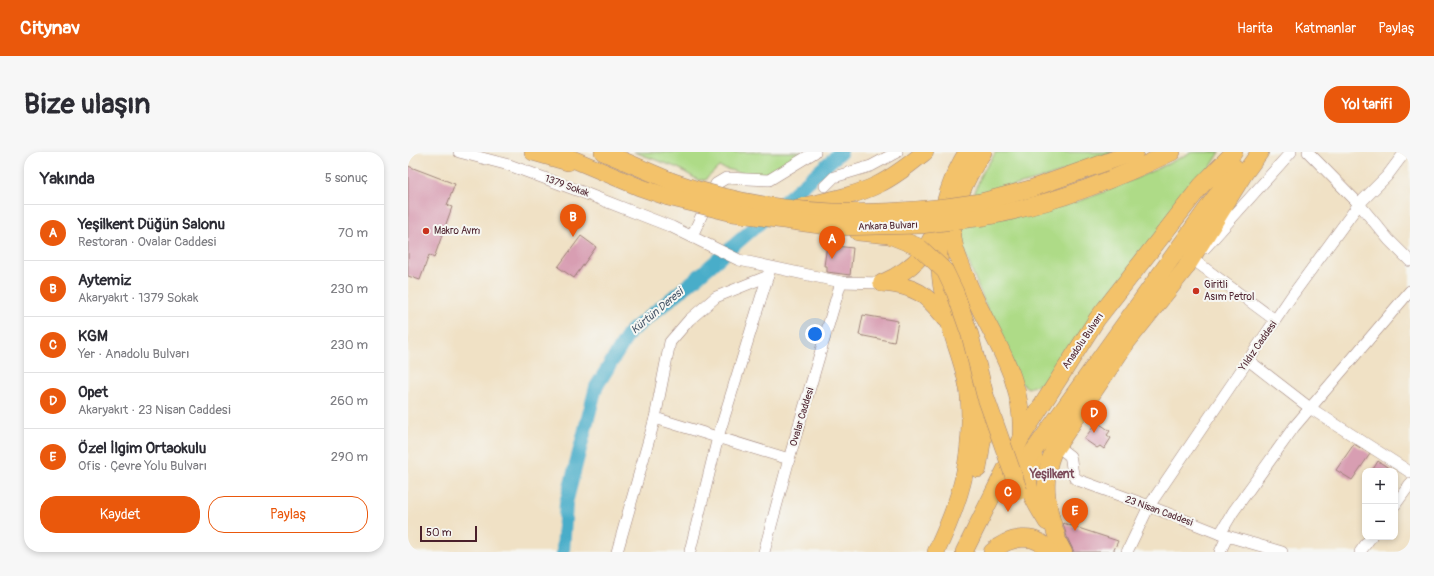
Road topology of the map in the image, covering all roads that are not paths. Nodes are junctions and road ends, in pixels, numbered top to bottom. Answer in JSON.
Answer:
{"nodes":[{"id":1,"x":459,"y":152,"type":"edge"},
{"id":2,"x":533,"y":152,"type":"edge"},
{"id":3,"x":556,"y":152,"type":"edge"},
{"id":4,"x":603,"y":152,"type":"edge"},
{"id":5,"x":815,"y":152,"type":"edge"},
{"id":6,"x":898,"y":152,"type":"edge"},
{"id":7,"x":925,"y":152,"type":"edge"},
{"id":8,"x":967,"y":152,"type":"edge"},
{"id":9,"x":983,"y":152,"type":"edge"},
{"id":10,"x":1172,"y":152,"type":"edge"},
{"id":11,"x":1260,"y":152,"type":"edge"},
{"id":12,"x":1291,"y":152,"type":"edge"},
{"id":13,"x":1308,"y":152,"type":"edge"},
{"id":14,"x":1405,"y":152,"type":"edge"},
{"id":15,"x":1132,"y":153,"type":"edge"},
{"id":16,"x":1234,"y":159,"type":"edge"},
{"id":17,"x":592,"y":167,"type":"junction"},
{"id":18,"x":825,"y":186,"type":"dead end"},
{"id":19,"x":669,"y":189,"type":"junction"},
{"id":20,"x":1359,"y":204,"type":"junction"},
{"id":21,"x":794,"y":208,"type":"junction"},
{"id":22,"x":943,"y":210,"type":"junction"},
{"id":23,"x":982,"y":210,"type":"junction"},
{"id":24,"x":834,"y":227,"type":"junction"},
{"id":25,"x":694,"y":237,"type":"junction"},
{"id":26,"x":1192,"y":260,"type":"junction"},
{"id":27,"x":1410,"y":262,"type":"edge"},
{"id":28,"x":769,"y":272,"type":"junction"},
{"id":29,"x":841,"y":282,"type":"junction"},
{"id":30,"x":882,"y":283,"type":"junction"},
{"id":31,"x":1410,"y":291,"type":"edge"},
{"id":32,"x":1275,"y":320,"type":"junction"},
{"id":33,"x":949,"y":322,"type":"junction"},
{"id":34,"x":1248,"y":360,"type":"junction"},
{"id":35,"x":985,"y":395,"type":"junction"},
{"id":36,"x":1068,"y":403,"type":"junction"},
{"id":37,"x":1310,"y":408,"type":"junction"},
{"id":38,"x":655,"y":418,"type":"junction"},
{"id":39,"x":718,"y":437,"type":"junction"},
{"id":40,"x":1021,"y":438,"type":"junction"},
{"id":41,"x":1057,"y":446,"type":"junction"},
{"id":42,"x":789,"y":459,"type":"junction"},
{"id":43,"x":1410,"y":472,"type":"edge"},
{"id":44,"x":1410,"y":484,"type":"edge"},
{"id":45,"x":1396,"y":504,"type":"edge"},
{"id":46,"x":1149,"y":506,"type":"junction"},
{"id":47,"x":1223,"y":536,"type":"junction"},
{"id":48,"x":1369,"y":540,"type":"edge"},
{"id":49,"x":1051,"y":546,"type":"edge"},
{"id":50,"x":690,"y":551,"type":"edge"},
{"id":51,"x":617,"y":552,"type":"edge"},
{"id":52,"x":764,"y":552,"type":"edge"},
{"id":53,"x":936,"y":552,"type":"edge"},
{"id":54,"x":947,"y":552,"type":"edge"},
{"id":55,"x":965,"y":552,"type":"edge"},
{"id":56,"x":992,"y":552,"type":"edge"},
{"id":57,"x":1065,"y":552,"type":"edge"},
{"id":58,"x":1127,"y":552,"type":"edge"},
{"id":59,"x":1220,"y":552,"type":"edge"},
{"id":60,"x":1282,"y":552,"type":"edge"},
{"id":61,"x":1360,"y":552,"type":"edge"}],
"edges":[{"from":1,"to":25,"type":"street","name":"1379 Sokak"},
{"from":2,"to":17,"type":"highway"},
{"from":3,"to":17,"type":"highway","name":"Ankara Bulvarı"},
{"from":4,"to":19,"type":"highway","name":"Ankara Bulvarı"},
{"from":5,"to":25,"type":"street"},
{"from":6,"to":18,"type":"street"},
{"from":7,"to":21,"type":"highway"},
{"from":8,"to":22,"type":"highway"},
{"from":9,"to":40,"type":"highway"},
{"from":10,"to":23,"type":"highway","name":"Ankara Bulvarı"},
{"from":11,"to":26,"type":"highway"},
{"from":12,"to":26,"type":"street"},
{"from":13,"to":20,"type":"street"},
{"from":14,"to":20,"type":"street","name":"Yıldız Caddesi"},
{"from":15,"to":23,"type":"highway","name":"Ankara Bulvarı"},
{"from":16,"to":36,"type":"highway"},
{"from":16,"to":40,"type":"highway","name":"Anadolu Bulvarı"},
{"from":17,"to":19,"type":"highway","name":"Ankara Bulvarı"},
{"from":19,"to":21,"type":"highway","name":"Ankara Bulvarı","bridge":true},
{"from":19,"to":24,"type":"highway","name":"Ankara Bulvarı","bridge":true},
{"from":20,"to":27,"type":"street"},
{"from":20,"to":32,"type":"street","name":"Yıldız Caddesi"},
{"from":21,"to":23,"type":"highway","name":"Ankara Bulvarı","bridge":true},
{"from":22,"to":30,"type":"highway"},
{"from":22,"to":33,"type":"highway"},
{"from":23,"to":24,"type":"highway","name":"Ankara Bulvarı","bridge":true},
{"from":24,"to":35,"type":"highway","bridge":true},
{"from":25,"to":28,"type":"street","name":"1379 Sokak"},
{"from":26,"to":32,"type":"street"},
{"from":26,"to":41,"type":"highway"},
{"from":28,"to":29,"type":"street","name":"1379 Sokak"},
{"from":28,"to":38,"type":"street"},
{"from":28,"to":39,"type":"street"},
{"from":29,"to":30,"type":"street","name":"1379 Sokak"},
{"from":29,"to":42,"type":"street","name":"Ovalar Caddesi"},
{"from":30,"to":33,"type":"highway"},
{"from":31,"to":37,"type":"street"},
{"from":32,"to":34,"type":"street","name":"Yıldız Caddesi"},
{"from":33,"to":53,"type":"highway"},
{"from":34,"to":37,"type":"street"},
{"from":34,"to":46,"type":"street","name":"Yıldız Caddesi"},
{"from":35,"to":49,"type":"highway","bridge":true},
{"from":35,"to":54,"type":"highway"},
{"from":36,"to":49,"type":"highway"},
{"from":36,"to":55,"type":"highway"},
{"from":37,"to":43,"type":"street"},
{"from":37,"to":47,"type":"street"},
{"from":38,"to":39,"type":"street"},
{"from":38,"to":51,"type":"street"},
{"from":39,"to":42,"type":"street"},
{"from":39,"to":50,"type":"street"},
{"from":40,"to":55,"type":"highway","name":"Anadolu Bulvarı"},
{"from":41,"to":46,"type":"street","name":"23 Nisan Caddesi"},
{"from":41,"to":49,"type":"highway"},
{"from":42,"to":52,"type":"street","name":"Ovalar Caddesi"},
{"from":44,"to":45,"type":"street"},
{"from":46,"to":47,"type":"street","name":"23 Nisan Caddesi"},
{"from":46,"to":58,"type":"street","name":"Yıldız Caddesi"},
{"from":47,"to":59,"type":"street"},
{"from":47,"to":60,"type":"street","name":"23 Nisan Caddesi"},
{"from":48,"to":61,"type":"street"},
{"from":49,"to":56,"type":"highway"},
{"from":49,"to":57,"type":"main road"}]}
